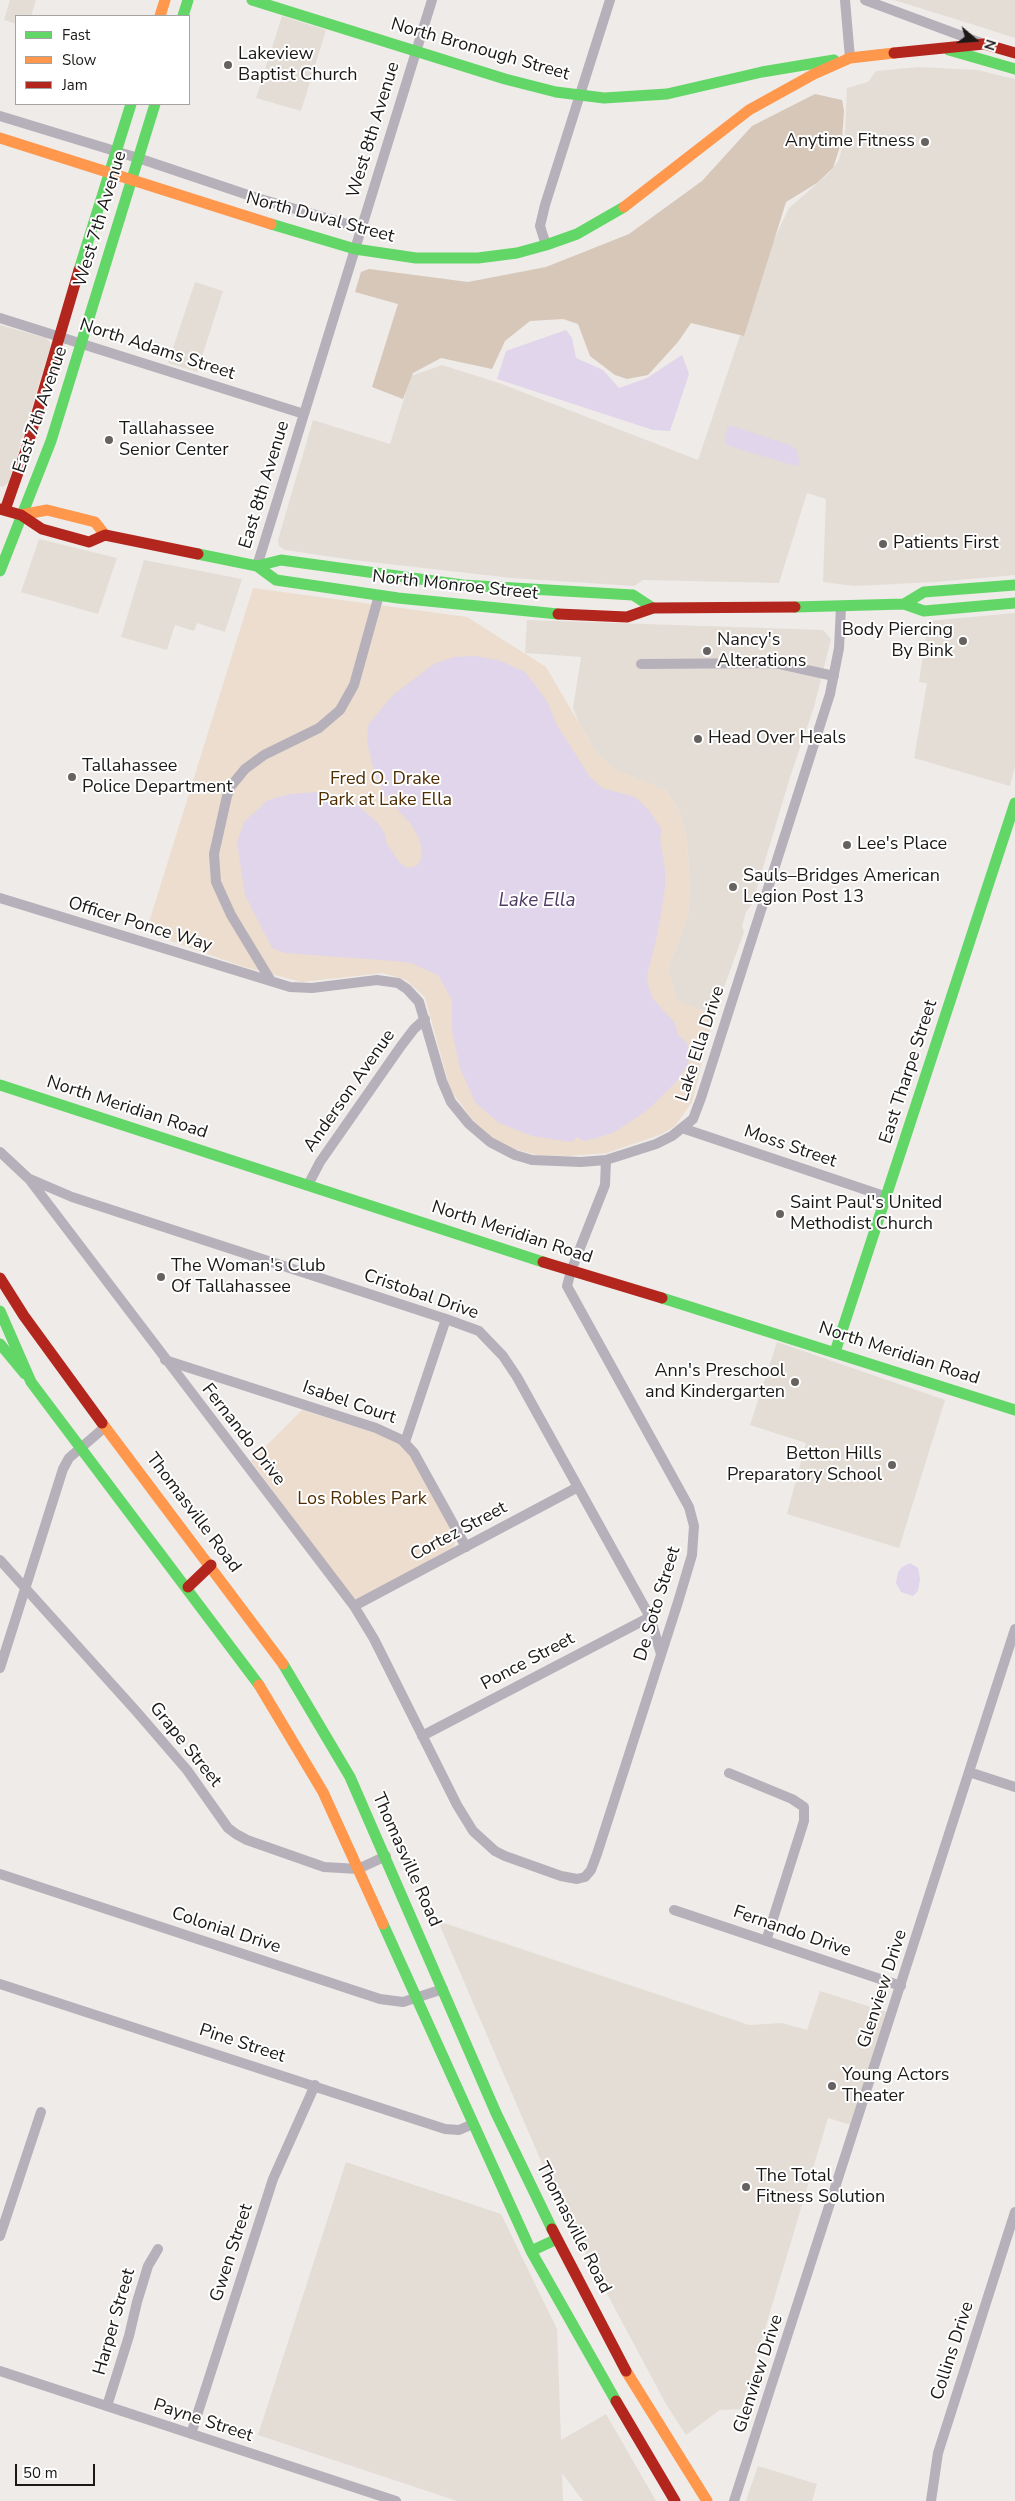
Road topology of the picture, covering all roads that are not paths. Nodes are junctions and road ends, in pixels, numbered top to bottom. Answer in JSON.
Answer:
{"nodes":[{"id":1,"x":165,"y":0,"type":"edge"},
{"id":2,"x":188,"y":0,"type":"edge"},
{"id":3,"x":252,"y":0,"type":"edge"},
{"id":4,"x":432,"y":0,"type":"edge"},
{"id":5,"x":610,"y":0,"type":"edge"},
{"id":6,"x":845,"y":0,"type":"edge"},
{"id":7,"x":865,"y":0,"type":"edge"},
{"id":8,"x":160,"y":15,"type":"edge"},
{"id":9,"x":183,"y":15,"type":"edge"},
{"id":10,"x":984,"y":44,"type":"junction"},
{"id":11,"x":946,"y":49,"type":"junction"},
{"id":12,"x":416,"y":52,"type":"junction"},
{"id":13,"x":1015,"y":53,"type":"edge"},
{"id":14,"x":850,"y":58,"type":"junction"},
{"id":15,"x":1015,"y":68,"type":"edge"},
{"id":16,"x":580,"y":95,"type":"junction"},
{"id":17,"x":131,"y":105,"type":"edge"},
{"id":18,"x":155,"y":105,"type":"edge"},
{"id":19,"x":0,"y":116,"type":"edge"},
{"id":20,"x":0,"y":138,"type":"edge"},
{"id":21,"x":116,"y":151,"type":"junction"},
{"id":22,"x":138,"y":158,"type":"junction"},
{"id":23,"x":109,"y":172,"type":"junction"},
{"id":24,"x":131,"y":179,"type":"junction"},
{"id":25,"x":361,"y":228,"type":"junction"},
{"id":26,"x":546,"y":245,"type":"junction"},
{"id":27,"x":355,"y":249,"type":"junction"},
{"id":28,"x":0,"y":318,"type":"edge"},
{"id":29,"x":58,"y":336,"type":"junction"},
{"id":30,"x":82,"y":344,"type":"junction"},
{"id":31,"x":304,"y":414,"type":"junction"},
{"id":32,"x":30,"y":434,"type":"junction"},
{"id":33,"x":51,"y":441,"type":"junction"},
{"id":34,"x":3,"y":510,"type":"edge"},
{"id":35,"x":21,"y":515,"type":"junction"},
{"id":36,"x":105,"y":535,"type":"junction"},
{"id":37,"x":257,"y":566,"type":"junction"},
{"id":38,"x":0,"y":571,"type":"edge"},
{"id":39,"x":386,"y":575,"type":"junction"},
{"id":40,"x":1015,"y":585,"type":"edge"},
{"id":41,"x":379,"y":595,"type":"junction"},
{"id":42,"x":904,"y":604,"type":"junction"},
{"id":43,"x":1015,"y":604,"type":"edge"},
{"id":44,"x":841,"y":607,"type":"junction"},
{"id":45,"x":652,"y":608,"type":"junction"},
{"id":46,"x":641,"y":664,"type":"dead end"},
{"id":47,"x":834,"y":676,"type":"junction"},
{"id":48,"x":1015,"y":803,"type":"edge"},
{"id":49,"x":0,"y":898,"type":"edge"},
{"id":50,"x":270,"y":981,"type":"junction"},
{"id":51,"x":425,"y":1020,"type":"junction"},
{"id":52,"x":0,"y":1085,"type":"edge"},
{"id":53,"x":682,"y":1128,"type":"junction"},
{"id":54,"x":0,"y":1152,"type":"edge"},
{"id":55,"x":606,"y":1160,"type":"junction"},
{"id":56,"x":29,"y":1179,"type":"junction"},
{"id":57,"x":308,"y":1185,"type":"junction"},
{"id":58,"x":887,"y":1197,"type":"junction"},
{"id":59,"x":571,"y":1271,"type":"junction"},
{"id":60,"x":0,"y":1278,"type":"edge"},
{"id":61,"x":0,"y":1311,"type":"edge"},
{"id":62,"x":446,"y":1319,"type":"junction"},
{"id":63,"x":0,"y":1344,"type":"edge"},
{"id":64,"x":835,"y":1352,"type":"junction"},
{"id":65,"x":165,"y":1360,"type":"junction"},
{"id":66,"x":31,"y":1382,"type":"junction"},
{"id":67,"x":1015,"y":1410,"type":"edge"},
{"id":68,"x":105,"y":1427,"type":"junction"},
{"id":69,"x":405,"y":1442,"type":"junction"},
{"id":70,"x":80,"y":1448,"type":"junction"},
{"id":71,"x":578,"y":1487,"type":"junction"},
{"id":72,"x":466,"y":1547,"type":"junction"},
{"id":73,"x":0,"y":1560,"type":"edge"},
{"id":74,"x":211,"y":1566,"type":"junction"},
{"id":75,"x":26,"y":1587,"type":"junction"},
{"id":76,"x":188,"y":1587,"type":"junction"},
{"id":77,"x":354,"y":1606,"type":"junction"},
{"id":78,"x":650,"y":1617,"type":"junction"},
{"id":79,"x":1015,"y":1629,"type":"edge"},
{"id":80,"x":661,"y":1654,"type":"junction"},
{"id":81,"x":0,"y":1668,"type":"edge"},
{"id":82,"x":422,"y":1736,"type":"junction"},
{"id":83,"x":969,"y":1772,"type":"junction"},
{"id":84,"x":729,"y":1773,"type":"dead end"},
{"id":85,"x":1015,"y":1787,"type":"edge"},
{"id":86,"x":386,"y":1856,"type":"junction"},
{"id":87,"x":358,"y":1870,"type":"junction"},
{"id":88,"x":0,"y":1874,"type":"edge"},
{"id":89,"x":585,"y":1877,"type":"joint"},
{"id":90,"x":674,"y":1910,"type":"dead end"},
{"id":91,"x":766,"y":1940,"type":"junction"},
{"id":92,"x":0,"y":1984,"type":"edge"},
{"id":93,"x":901,"y":1986,"type":"junction"},
{"id":94,"x":443,"y":1989,"type":"junction"},
{"id":95,"x":415,"y":1999,"type":"junction"},
{"id":96,"x":316,"y":2085,"type":"junction"},
{"id":97,"x":41,"y":2112,"type":"dead end"},
{"id":98,"x":473,"y":2124,"type":"junction"},
{"id":99,"x":495,"y":2140,"type":"junction"},
{"id":100,"x":1015,"y":2212,"type":"edge"},
{"id":101,"x":3,"y":2215,"type":"edge"},
{"id":102,"x":0,"y":2236,"type":"edge"},
{"id":103,"x":557,"y":2239,"type":"junction"},
{"id":104,"x":158,"y":2249,"type":"dead end"},
{"id":105,"x":531,"y":2251,"type":"junction"},
{"id":106,"x":0,"y":2371,"type":"edge"},
{"id":107,"x":107,"y":2406,"type":"junction"},
{"id":108,"x":641,"y":2419,"type":"junction"},
{"id":109,"x":191,"y":2434,"type":"junction"},
{"id":110,"x":396,"y":2501,"type":"edge"},
{"id":111,"x":675,"y":2501,"type":"edge"},
{"id":112,"x":707,"y":2501,"type":"edge"},
{"id":113,"x":734,"y":2501,"type":"edge"},
{"id":114,"x":931,"y":2501,"type":"edge"}],
"edges":[{"from":1,"to":8,"type":"main road"},
{"from":2,"to":9,"type":"main road"},
{"from":3,"to":12,"type":"main road","name":"North Bronough Street"},
{"from":4,"to":12,"type":"street","name":"West 8th Avenue"},
{"from":5,"to":16,"type":"street"},
{"from":6,"to":14,"type":"street"},
{"from":7,"to":10,"type":"street"},
{"from":10,"to":11,"type":"main road","name":"North Duval Street"},
{"from":10,"to":13,"type":"main road"},
{"from":11,"to":14,"type":"main road","name":"North Duval Street"},
{"from":11,"to":15,"type":"main road"},
{"from":12,"to":16,"type":"main road","name":"North Bronough Street"},
{"from":12,"to":25,"type":"street","name":"West 8th Avenue"},
{"from":14,"to":16,"type":"main road","name":"North Bronough Street"},
{"from":14,"to":26,"type":"main road","name":"North Duval Street"},
{"from":16,"to":26,"type":"street"},
{"from":17,"to":21,"type":"main road","name":"West 7th Avenue"},
{"from":18,"to":22,"type":"main road","name":"West 7th Avenue"},
{"from":19,"to":21,"type":"street","name":"North Duval Street"},
{"from":20,"to":23,"type":"main road","name":"North Duval Street"},
{"from":21,"to":22,"type":"street","name":"North Duval Street"},
{"from":21,"to":23,"type":"main road","name":"West 7th Avenue"},
{"from":22,"to":24,"type":"main road","name":"West 7th Avenue"},
{"from":22,"to":25,"type":"street","name":"North Duval Street"},
{"from":23,"to":24,"type":"main road","name":"North Duval Street"},
{"from":23,"to":29,"type":"main road","name":"West 7th Avenue"},
{"from":24,"to":27,"type":"main road","name":"North Duval Street"},
{"from":24,"to":30,"type":"main road","name":"West 7th Avenue"},
{"from":25,"to":27,"type":"street","name":"West 8th Avenue"},
{"from":26,"to":27,"type":"main road","name":"North Duval Street"},
{"from":27,"to":31,"type":"street","name":"West 8th Avenue"},
{"from":28,"to":29,"type":"street","name":"North Adams Street"},
{"from":29,"to":30,"type":"street","name":"North Adams Street"},
{"from":29,"to":32,"type":"main road","name":"East 7th Avenue"},
{"from":30,"to":31,"type":"street","name":"North Adams Street"},
{"from":30,"to":33,"type":"main road","name":"East 7th Avenue"},
{"from":31,"to":37,"type":"street","name":"East 8th Avenue"},
{"from":32,"to":33,"type":"main road"},
{"from":32,"to":34,"type":"main road","name":"East 7th Avenue"},
{"from":33,"to":35,"type":"main road","name":"East 7th Avenue"},
{"from":34,"to":35,"type":"main road","name":"North Monroe Street"},
{"from":35,"to":36,"type":"main road","name":"North Monroe Street"},
{"from":35,"to":36,"type":"main road","name":"North Monroe Street"},
{"from":35,"to":38,"type":"main road","name":"East 7th Avenue"},
{"from":36,"to":37,"type":"main road","name":"North Monroe Street"},
{"from":37,"to":39,"type":"main road","name":"North Monroe Street"},
{"from":37,"to":41,"type":"main road","name":"North Monroe Street"},
{"from":39,"to":41,"type":"main road"},
{"from":39,"to":45,"type":"main road","name":"North Monroe Street"},
{"from":40,"to":42,"type":"main road","name":"North Monroe Street"},
{"from":41,"to":45,"type":"main road","name":"North Monroe Street"},
{"from":41,"to":50,"type":"street"},
{"from":42,"to":43,"type":"main road","name":"North Monroe Street"},
{"from":42,"to":44,"type":"main road","name":"North Monroe Street"},
{"from":44,"to":45,"type":"main road","name":"North Monroe Street"},
{"from":44,"to":47,"type":"street","name":"Lake Ella Drive"},
{"from":46,"to":47,"type":"street"},
{"from":47,"to":53,"type":"street","name":"Lake Ella Drive"},
{"from":48,"to":58,"type":"main road","name":"East Tharpe Street"},
{"from":49,"to":50,"type":"street","name":"Officer Ponce Way"},
{"from":50,"to":51,"type":"street","name":"Lake Ella Drive"},
{"from":51,"to":55,"type":"street","name":"Lake Ella Drive"},
{"from":51,"to":57,"type":"street","name":"Anderson Avenue"},
{"from":52,"to":57,"type":"main road","name":"North Meridian Road"},
{"from":53,"to":55,"type":"street","name":"Lake Ella Drive"},
{"from":53,"to":58,"type":"street","name":"Moss Street"},
{"from":54,"to":56,"type":"street","name":"Fernando Drive"},
{"from":55,"to":59,"type":"street"},
{"from":56,"to":62,"type":"street","name":"Cristobal Drive"},
{"from":56,"to":65,"type":"street","name":"Fernando Drive"},
{"from":57,"to":59,"type":"main road","name":"North Meridian Road"},
{"from":58,"to":64,"type":"main road","name":"East Tharpe Street"},
{"from":59,"to":64,"type":"main road","name":"North Meridian Road"},
{"from":59,"to":80,"type":"street","name":"De Soto Street"},
{"from":60,"to":68,"type":"main road","name":"Thomasville Road"},
{"from":61,"to":66,"type":"main road","name":"Thomasville Road"},
{"from":62,"to":69,"type":"street"},
{"from":62,"to":71,"type":"street","name":"Cristobal Drive"},
{"from":63,"to":66,"type":"main road"},
{"from":64,"to":67,"type":"main road","name":"North Meridian Road"},
{"from":65,"to":69,"type":"street","name":"Isabel Court"},
{"from":65,"to":77,"type":"street","name":"Fernando Drive"},
{"from":66,"to":70,"type":"main road","name":"Thomasville Road"},
{"from":68,"to":70,"type":"street"},
{"from":68,"to":74,"type":"main road","name":"Thomasville Road"},
{"from":69,"to":72,"type":"street","name":"Isabel Court"},
{"from":70,"to":75,"type":"street"},
{"from":70,"to":76,"type":"main road","name":"Thomasville Road"},
{"from":71,"to":72,"type":"street","name":"Cortez Street"},
{"from":71,"to":78,"type":"street","name":"Cristobal Drive"},
{"from":72,"to":77,"type":"street","name":"Cortez Street"},
{"from":73,"to":75,"type":"street","name":"Grape Street"},
{"from":74,"to":76,"type":"main road"},
{"from":74,"to":86,"type":"main road","name":"Thomasville Road"},
{"from":75,"to":81,"type":"street"},
{"from":75,"to":87,"type":"street","name":"Grape Street"},
{"from":76,"to":87,"type":"main road","name":"Thomasville Road"},
{"from":77,"to":82,"type":"street","name":"Fernando Drive"},
{"from":78,"to":80,"type":"street","name":"Cristobal Drive"},
{"from":78,"to":82,"type":"street","name":"Ponce Street"},
{"from":79,"to":83,"type":"street","name":"Glenview Drive"},
{"from":80,"to":89,"type":"street","name":"De Soto Street"},
{"from":82,"to":89,"type":"street","name":"Fernando Drive"},
{"from":83,"to":85,"type":"street"},
{"from":83,"to":93,"type":"street","name":"Glenview Drive"},
{"from":84,"to":91,"type":"street"},
{"from":86,"to":87,"type":"street"},
{"from":86,"to":94,"type":"main road","name":"Thomasville Road"},
{"from":87,"to":95,"type":"main road","name":"Thomasville Road"},
{"from":88,"to":95,"type":"street","name":"Colonial Drive"},
{"from":90,"to":91,"type":"street","name":"Fernando Drive"},
{"from":91,"to":93,"type":"street","name":"Fernando Drive"},
{"from":92,"to":96,"type":"street","name":"Pine Street"},
{"from":93,"to":113,"type":"street","name":"Glenview Drive"},
{"from":94,"to":95,"type":"street","name":"Colonial Drive"},
{"from":94,"to":99,"type":"main road","name":"Thomasville Road"},
{"from":95,"to":98,"type":"main road","name":"Thomasville Road"},
{"from":96,"to":98,"type":"street","name":"Pine Street"},
{"from":96,"to":109,"type":"street","name":"Gwen Street"},
{"from":97,"to":101,"type":"street"},
{"from":98,"to":99,"type":"main road","name":"Thomasville Road"},
{"from":99,"to":103,"type":"main road","name":"Thomasville Road"},
{"from":99,"to":105,"type":"main road","name":"Thomasville Road"},
{"from":100,"to":114,"type":"street","name":"Collins Drive"},
{"from":101,"to":102,"type":"street"},
{"from":103,"to":105,"type":"main road"},
{"from":103,"to":108,"type":"main road","name":"Thomasville Road"},
{"from":104,"to":107,"type":"street","name":"Harper Street"},
{"from":105,"to":108,"type":"main road","name":"Thomasville Road"},
{"from":106,"to":107,"type":"street","name":"Payne Street"},
{"from":107,"to":109,"type":"street","name":"Payne Street"},
{"from":108,"to":111,"type":"main road","name":"Thomasville Road"},
{"from":108,"to":112,"type":"main road","name":"Thomasville Road"},
{"from":109,"to":110,"type":"street","name":"Payne Street"}]}
